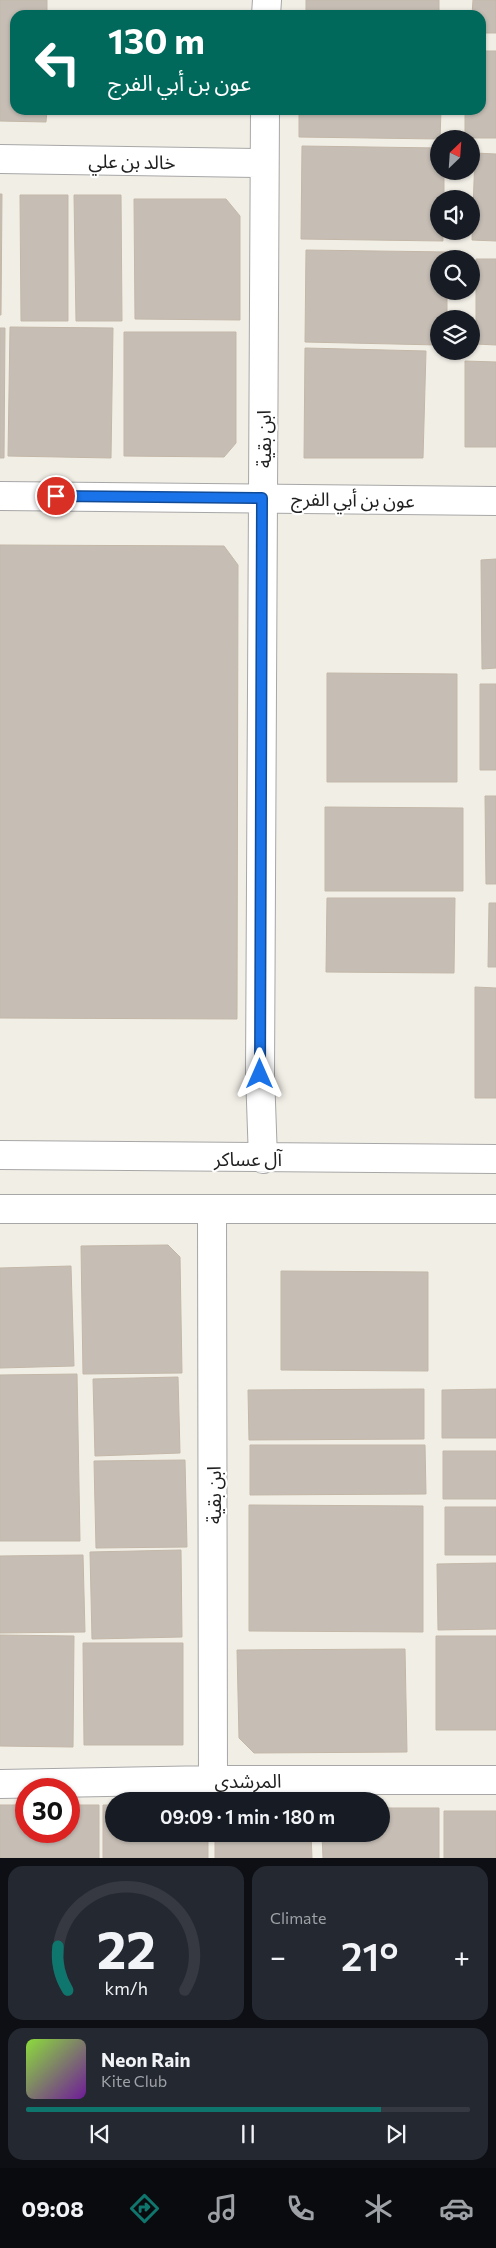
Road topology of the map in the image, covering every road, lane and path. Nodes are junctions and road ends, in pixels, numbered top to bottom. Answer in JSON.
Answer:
{"nodes":[{"id":1,"x":264,"y":115,"type":"edge"},
{"id":2,"x":0,"y":159,"type":"edge"},
{"id":3,"x":264,"y":163,"type":"junction"},
{"id":4,"x":0,"y":496,"type":"edge"},
{"id":5,"x":262,"y":498,"type":"junction"},
{"id":6,"x":496,"y":501,"type":"edge"},
{"id":7,"x":0,"y":1156,"type":"edge"},
{"id":8,"x":264,"y":1159,"type":"junction"},
{"id":9,"x":496,"y":1159,"type":"edge"},
{"id":10,"x":0,"y":1208,"type":"edge"},
{"id":11,"x":496,"y":1209,"type":"edge"},
{"id":12,"x":212,"y":1210,"type":"junction"},
{"id":13,"x":213,"y":1780,"type":"junction"},
{"id":14,"x":496,"y":1780,"type":"edge"},
{"id":15,"x":0,"y":1784,"type":"edge"}],
"edges":[{"from":1,"to":3,"type":"street","name":"ابن بقية"},
{"from":2,"to":3,"type":"street","name":"خالد بن علي"},
{"from":3,"to":5,"type":"street","name":"ابن بقية"},
{"from":4,"to":5,"type":"street","name":"عون بن أبي الفرج"},
{"from":5,"to":6,"type":"street","name":"عون بن أبي الفرج"},
{"from":5,"to":8,"type":"street","name":"ابن بقية"},
{"from":7,"to":8,"type":"street","name":"آل عساكر"},
{"from":8,"to":9,"type":"street","name":"آل عساكر"},
{"from":10,"to":12,"type":"street"},
{"from":11,"to":12,"type":"street"},
{"from":12,"to":13,"type":"street","name":"ابن بقية"},
{"from":13,"to":14,"type":"street","name":"المرشدي"},
{"from":13,"to":15,"type":"street","name":"المرشدي"}]}
